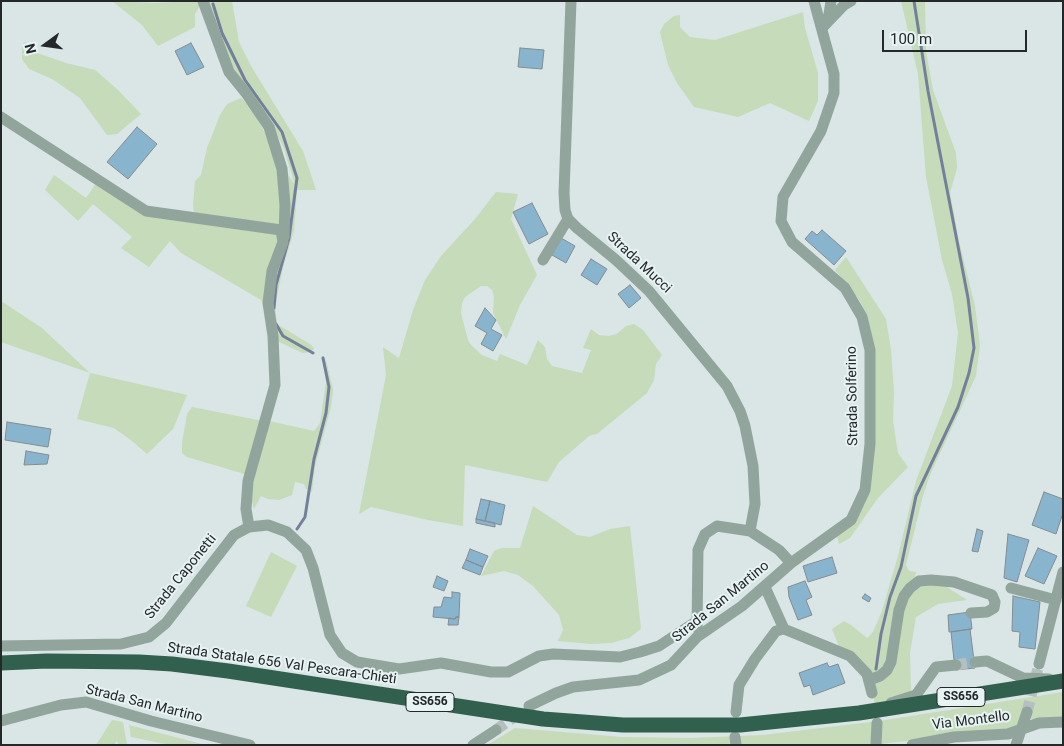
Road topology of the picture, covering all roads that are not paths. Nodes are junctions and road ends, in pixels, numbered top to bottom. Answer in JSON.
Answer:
{"nodes":[{"id":1,"x":203,"y":1,"type":"edge"},
{"id":2,"x":571,"y":1,"type":"edge"},
{"id":3,"x":814,"y":1,"type":"edge"},
{"id":4,"x":831,"y":1,"type":"edge"},
{"id":5,"x":851,"y":1,"type":"edge"},
{"id":6,"x":825,"y":25,"type":"junction"},
{"id":7,"x":1,"y":118,"type":"edge"},
{"id":8,"x":568,"y":219,"type":"junction"},
{"id":9,"x":283,"y":242,"type":"junction"},
{"id":10,"x":543,"y":260,"type":"dead end"},
{"id":11,"x":249,"y":527,"type":"junction"},
{"id":12,"x":750,"y":531,"type":"junction"},
{"id":13,"x":791,"y":563,"type":"junction"},
{"id":14,"x":1063,"y":572,"type":"edge"},
{"id":15,"x":765,"y":587,"type":"junction"},
{"id":16,"x":1011,"y":588,"type":"dead end"},
{"id":17,"x":1056,"y":600,"type":"junction"},
{"id":18,"x":971,"y":613,"type":"dead end"},
{"id":19,"x":697,"y":622,"type":"junction"},
{"id":20,"x":784,"y":629,"type":"junction"},
{"id":21,"x":697,"y":637,"type":"junction"},
{"id":22,"x":1,"y":646,"type":"edge"},
{"id":23,"x":975,"y":662,"type":"tunnel mouth"},
{"id":24,"x":1,"y":663,"type":"edge"},
{"id":25,"x":1039,"y":664,"type":"tunnel mouth"},
{"id":26,"x":956,"y":665,"type":"tunnel mouth"},
{"id":27,"x":868,"y":680,"type":"junction"},
{"id":28,"x":1063,"y":681,"type":"edge"},
{"id":29,"x":872,"y":693,"type":"dead end"},
{"id":30,"x":530,"y":706,"type":"tunnel mouth"},
{"id":31,"x":736,"y":712,"type":"dead end"},
{"id":32,"x":859,"y":712,"type":"junction"},
{"id":33,"x":1027,"y":712,"type":"tunnel mouth"},
{"id":34,"x":1,"y":721,"type":"edge"},
{"id":35,"x":1063,"y":722,"type":"edge"},
{"id":36,"x":877,"y":723,"type":"dead end"},
{"id":37,"x":1022,"y":729,"type":"junction"},
{"id":38,"x":496,"y":730,"type":"tunnel mouth"},
{"id":39,"x":250,"y":745,"type":"edge"},
{"id":40,"x":472,"y":745,"type":"edge"},
{"id":41,"x":876,"y":745,"type":"edge"},
{"id":42,"x":912,"y":745,"type":"edge"},
{"id":43,"x":1016,"y":745,"type":"edge"}],
"edges":[{"from":1,"to":9,"type":"street"},
{"from":2,"to":8,"type":"street"},
{"from":3,"to":6,"type":"street","name":"Strada Solferino"},
{"from":4,"to":6,"type":"street"},
{"from":5,"to":6,"type":"street"},
{"from":6,"to":13,"type":"street","name":"Strada Solferino"},
{"from":7,"to":9,"type":"street"},
{"from":8,"to":10,"type":"street"},
{"from":8,"to":12,"type":"street","name":"Strada Mucci"},
{"from":9,"to":11,"type":"street"},
{"from":11,"to":19,"type":"street"},
{"from":11,"to":22,"type":"street","name":"Strada Caponetti"},
{"from":12,"to":13,"type":"street"},
{"from":12,"to":19,"type":"street"},
{"from":13,"to":15,"type":"street","name":"Strada San Martino"},
{"from":14,"to":17,"type":"street"},
{"from":15,"to":20,"type":"street"},
{"from":15,"to":21,"type":"street","name":"Strada San Martino"},
{"from":16,"to":17,"type":"street"},
{"from":17,"to":25,"type":"street"},
{"from":18,"to":27,"type":"street"},
{"from":19,"to":21,"type":"street"},
{"from":20,"to":27,"type":"street"},
{"from":20,"to":31,"type":"street"},
{"from":21,"to":30,"type":"street","name":"Strada San Martino"},
{"from":23,"to":28,"type":"street"},
{"from":24,"to":32,"type":"highway","name":"Strada Statale 656 Val Pescara-Chieti","number":"SS656"},
{"from":26,"to":32,"type":"street"},
{"from":27,"to":29,"type":"street"},
{"from":28,"to":32,"type":"highway","name":"Strada Statale 656 Val Pescara-Chieti","number":"SS656"},
{"from":33,"to":37,"type":"street"},
{"from":34,"to":39,"type":"street","name":"Strada San Martino"},
{"from":35,"to":37,"type":"street","name":"Via Montello"},
{"from":36,"to":41,"type":"street"},
{"from":37,"to":42,"type":"street","name":"Via Montello"},
{"from":37,"to":43,"type":"street"},
{"from":38,"to":40,"type":"street"}]}
